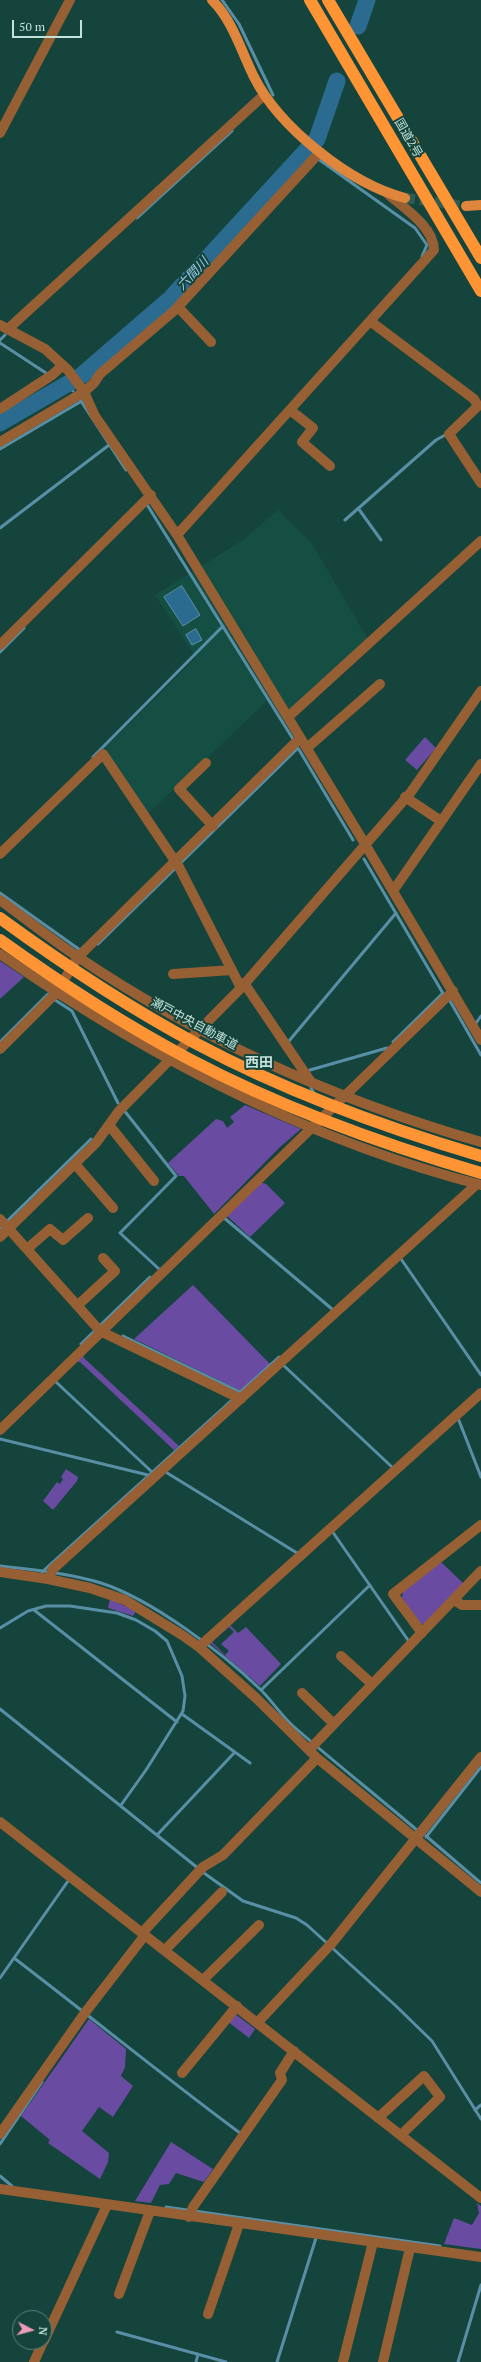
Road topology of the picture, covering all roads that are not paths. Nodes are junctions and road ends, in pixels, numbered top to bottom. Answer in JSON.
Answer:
{"nodes":[{"id":1,"x":70,"y":0,"type":"edge"},
{"id":2,"x":212,"y":0,"type":"edge"},
{"id":3,"x":310,"y":0,"type":"edge"},
{"id":4,"x":328,"y":0,"type":"edge"},
{"id":5,"x":264,"y":95,"type":"junction"},
{"id":6,"x":0,"y":133,"type":"edge"},
{"id":7,"x":317,"y":154,"type":"junction"},
{"id":8,"x":388,"y":194,"type":"junction"},
{"id":9,"x":405,"y":198,"type":"tunnel mouth"},
{"id":10,"x":481,"y":205,"type":"edge"},
{"id":11,"x":466,"y":206,"type":"tunnel mouth"},
{"id":12,"x":481,"y":258,"type":"edge"},
{"id":13,"x":481,"y":291,"type":"edge"},
{"id":14,"x":178,"y":307,"type":"junction"},
{"id":15,"x":370,"y":321,"type":"junction"},
{"id":16,"x":4,"y":327,"type":"edge"},
{"id":17,"x":211,"y":342,"type":"dead end"},
{"id":18,"x":66,"y":367,"type":"junction"},
{"id":19,"x":83,"y":391,"type":"junction"},
{"id":20,"x":0,"y":409,"type":"edge"},
{"id":21,"x":290,"y":410,"type":"junction"},
{"id":22,"x":0,"y":442,"type":"edge"},
{"id":23,"x":330,"y":466,"type":"dead end"},
{"id":24,"x":481,"y":483,"type":"edge"},
{"id":25,"x":151,"y":495,"type":"junction"},
{"id":26,"x":177,"y":535,"type":"junction"},
{"id":27,"x":481,"y":542,"type":"edge"},
{"id":28,"x":0,"y":645,"type":"edge"},
{"id":29,"x":380,"y":684,"type":"dead end"},
{"id":30,"x":481,"y":691,"type":"edge"},
{"id":31,"x":288,"y":717,"type":"junction"},
{"id":32,"x":300,"y":738,"type":"junction"},
{"id":33,"x":307,"y":748,"type":"junction"},
{"id":34,"x":206,"y":763,"type":"dead end"},
{"id":35,"x":481,"y":764,"type":"edge"},
{"id":36,"x":405,"y":797,"type":"junction"},
{"id":37,"x":441,"y":821,"type":"junction"},
{"id":38,"x":213,"y":826,"type":"junction"},
{"id":39,"x":365,"y":844,"type":"junction"},
{"id":40,"x":0,"y":854,"type":"edge"},
{"id":41,"x":178,"y":862,"type":"junction"},
{"id":42,"x":393,"y":891,"type":"junction"},
{"id":43,"x":0,"y":900,"type":"edge"},
{"id":44,"x":0,"y":918,"type":"edge"},
{"id":45,"x":0,"y":940,"type":"edge"},
{"id":46,"x":0,"y":954,"type":"edge"},
{"id":47,"x":78,"y":957,"type":"junction"},
{"id":48,"x":232,"y":970,"type":"junction"},
{"id":49,"x":173,"y":974,"type":"dead end"},
{"id":50,"x":242,"y":985,"type":"junction"},
{"id":51,"x":453,"y":992,"type":"junction"},
{"id":52,"x":56,"y":993,"type":"junction"},
{"id":53,"x":478,"y":1027,"type":"edge"},
{"id":54,"x":199,"y":1028,"type":"junction"},
{"id":55,"x":481,"y":1040,"type":"edge"},
{"id":56,"x":0,"y":1049,"type":"edge"},
{"id":57,"x":169,"y":1060,"type":"junction"},
{"id":58,"x":311,"y":1082,"type":"junction"},
{"id":59,"x":346,"y":1096,"type":"junction"},
{"id":60,"x":109,"y":1125,"type":"junction"},
{"id":61,"x":311,"y":1128,"type":"junction"},
{"id":62,"x":481,"y":1142,"type":"edge"},
{"id":63,"x":481,"y":1156,"type":"edge"},
{"id":64,"x":74,"y":1164,"type":"junction"},
{"id":65,"x":154,"y":1181,"type":"dead end"},
{"id":66,"x":476,"y":1182,"type":"edge"},
{"id":67,"x":113,"y":1208,"type":"dead end"},
{"id":68,"x":88,"y":1218,"type":"dead end"},
{"id":69,"x":4,"y":1224,"type":"edge"},
{"id":70,"x":0,"y":1236,"type":"edge"},
{"id":71,"x":27,"y":1249,"type":"junction"},
{"id":72,"x":103,"y":1258,"type":"dead end"},
{"id":73,"x":78,"y":1305,"type":"junction"},
{"id":74,"x":101,"y":1328,"type":"junction"},
{"id":75,"x":481,"y":1393,"type":"edge"},
{"id":76,"x":241,"y":1399,"type":"junction"},
{"id":77,"x":0,"y":1430,"type":"edge"},
{"id":78,"x":481,"y":1525,"type":"edge"},
{"id":79,"x":0,"y":1572,"type":"edge"},
{"id":80,"x":481,"y":1572,"type":"edge"},
{"id":81,"x":50,"y":1575,"type":"junction"},
{"id":82,"x":454,"y":1600,"type":"junction"},
{"id":83,"x":481,"y":1605,"type":"edge"},
{"id":84,"x":422,"y":1633,"type":"junction"},
{"id":85,"x":202,"y":1643,"type":"junction"},
{"id":86,"x":341,"y":1656,"type":"dead end"},
{"id":87,"x":372,"y":1684,"type":"junction"},
{"id":88,"x":302,"y":1693,"type":"dead end"},
{"id":89,"x":334,"y":1724,"type":"junction"},
{"id":90,"x":312,"y":1746,"type":"junction"},
{"id":91,"x":481,"y":1757,"type":"edge"},
{"id":92,"x":317,"y":1758,"type":"junction"},
{"id":93,"x":0,"y":1822,"type":"edge"},
{"id":94,"x":417,"y":1838,"type":"junction"},
{"id":95,"x":222,"y":1892,"type":"dead end"},
{"id":96,"x":481,"y":1892,"type":"edge"},
{"id":97,"x":259,"y":1925,"type":"dead end"},
{"id":98,"x":143,"y":1936,"type":"junction"},
{"id":99,"x":165,"y":1950,"type":"junction"},
{"id":100,"x":203,"y":1980,"type":"junction"},
{"id":101,"x":237,"y":2006,"type":"junction"},
{"id":102,"x":258,"y":2022,"type":"junction"},
{"id":103,"x":294,"y":2051,"type":"junction"},
{"id":104,"x":182,"y":2073,"type":"dead end"},
{"id":105,"x":378,"y":2118,"type":"junction"},
{"id":106,"x":0,"y":2134,"type":"edge"},
{"id":107,"x":401,"y":2135,"type":"junction"},
{"id":108,"x":0,"y":2189,"type":"edge"},
{"id":109,"x":481,"y":2198,"type":"edge"},
{"id":110,"x":107,"y":2205,"type":"junction"},
{"id":111,"x":150,"y":2211,"type":"junction"},
{"id":112,"x":189,"y":2217,"type":"junction"},
{"id":113,"x":239,"y":2224,"type":"junction"},
{"id":114,"x":373,"y":2242,"type":"junction"},
{"id":115,"x":410,"y":2248,"type":"junction"},
{"id":116,"x":481,"y":2257,"type":"edge"},
{"id":117,"x":118,"y":2294,"type":"dead end"},
{"id":118,"x":208,"y":2314,"type":"dead end"},
{"id":119,"x":52,"y":2324,"type":"edge"},
{"id":120,"x":40,"y":2350,"type":"edge"},
{"id":121,"x":34,"y":2362,"type":"edge"},
{"id":122,"x":343,"y":2362,"type":"edge"},
{"id":123,"x":383,"y":2362,"type":"edge"}],
"edges":[{"from":1,"to":6,"type":"street"},
{"from":2,"to":5,"type":"main road"},
{"from":3,"to":13,"type":"highway","name":"国道2号"},
{"from":4,"to":12,"type":"highway","name":"国道2号"},
{"from":5,"to":7,"type":"main road"},
{"from":5,"to":16,"type":"street"},
{"from":7,"to":8,"type":"main road"},
{"from":7,"to":14,"type":"street"},
{"from":8,"to":9,"type":"main road"},
{"from":8,"to":15,"type":"street"},
{"from":10,"to":11,"type":"main road"},
{"from":14,"to":17,"type":"street"},
{"from":14,"to":19,"type":"street"},
{"from":15,"to":21,"type":"street"},
{"from":15,"to":24,"type":"street"},
{"from":16,"to":18,"type":"street"},
{"from":18,"to":19,"type":"street"},
{"from":18,"to":20,"type":"street"},
{"from":19,"to":22,"type":"street"},
{"from":19,"to":25,"type":"street"},
{"from":21,"to":23,"type":"street"},
{"from":21,"to":26,"type":"street"},
{"from":25,"to":26,"type":"street"},
{"from":25,"to":28,"type":"street"},
{"from":26,"to":31,"type":"street"},
{"from":27,"to":31,"type":"street"},
{"from":29,"to":33,"type":"street"},
{"from":30,"to":36,"type":"street"},
{"from":31,"to":32,"type":"street"},
{"from":32,"to":33,"type":"street"},
{"from":32,"to":38,"type":"street"},
{"from":33,"to":39,"type":"street"},
{"from":34,"to":38,"type":"street"},
{"from":35,"to":37,"type":"street"},
{"from":36,"to":37,"type":"street"},
{"from":36,"to":39,"type":"street"},
{"from":37,"to":42,"type":"street"},
{"from":38,"to":41,"type":"street"},
{"from":39,"to":42,"type":"street"},
{"from":39,"to":50,"type":"street"},
{"from":40,"to":41,"type":"street"},
{"from":41,"to":47,"type":"street"},
{"from":41,"to":48,"type":"street"},
{"from":42,"to":51,"type":"street"},
{"from":43,"to":47,"type":"street"},
{"from":44,"to":63,"type":"highway","name":"瀬戸中央自動車道","bridge":true},
{"from":45,"to":66,"type":"highway","bridge":true},
{"from":46,"to":52,"type":"street"},
{"from":47,"to":52,"type":"street"},
{"from":47,"to":54,"type":"street"},
{"from":48,"to":49,"type":"street"},
{"from":48,"to":50,"type":"street"},
{"from":50,"to":54,"type":"street"},
{"from":50,"to":58,"type":"street"},
{"from":51,"to":53,"type":"street"},
{"from":51,"to":59,"type":"street"},
{"from":52,"to":56,"type":"street"},
{"from":52,"to":57,"type":"street"},
{"from":53,"to":55,"type":"street"},
{"from":54,"to":57,"type":"street"},
{"from":54,"to":58,"type":"street"},
{"from":57,"to":60,"type":"street"},
{"from":57,"to":61,"type":"street"},
{"from":58,"to":59,"type":"street"},
{"from":59,"to":61,"type":"street"},
{"from":59,"to":62,"type":"street"},
{"from":60,"to":64,"type":"street"},
{"from":60,"to":65,"type":"street"},
{"from":61,"to":66,"type":"street"},
{"from":61,"to":74,"type":"street"},
{"from":64,"to":67,"type":"street"},
{"from":64,"to":69,"type":"street"},
{"from":66,"to":76,"type":"street"},
{"from":68,"to":71,"type":"street"},
{"from":69,"to":70,"type":"street"},
{"from":69,"to":71,"type":"street"},
{"from":71,"to":73,"type":"street"},
{"from":72,"to":73,"type":"street"},
{"from":73,"to":74,"type":"street"},
{"from":74,"to":76,"type":"street"},
{"from":74,"to":77,"type":"street"},
{"from":75,"to":85,"type":"street"},
{"from":76,"to":81,"type":"street"},
{"from":78,"to":84,"type":"street"},
{"from":79,"to":81,"type":"street"},
{"from":80,"to":82,"type":"street"},
{"from":81,"to":85,"type":"street"},
{"from":82,"to":83,"type":"street"},
{"from":82,"to":84,"type":"street"},
{"from":84,"to":87,"type":"street"},
{"from":85,"to":90,"type":"street"},
{"from":86,"to":87,"type":"street"},
{"from":87,"to":89,"type":"street"},
{"from":88,"to":89,"type":"street"},
{"from":89,"to":90,"type":"street"},
{"from":90,"to":92,"type":"street"},
{"from":91,"to":94,"type":"street"},
{"from":92,"to":94,"type":"street"},
{"from":92,"to":98,"type":"street"},
{"from":93,"to":98,"type":"street"},
{"from":94,"to":96,"type":"street"},
{"from":94,"to":102,"type":"street"},
{"from":95,"to":99,"type":"street"},
{"from":97,"to":100,"type":"street"},
{"from":98,"to":99,"type":"street"},
{"from":98,"to":106,"type":"street"},
{"from":99,"to":100,"type":"street"},
{"from":100,"to":101,"type":"street"},
{"from":101,"to":102,"type":"street"},
{"from":101,"to":104,"type":"street"},
{"from":102,"to":103,"type":"street"},
{"from":103,"to":105,"type":"street"},
{"from":103,"to":112,"type":"street"},
{"from":105,"to":107,"type":"street"},
{"from":105,"to":107,"type":"street"},
{"from":107,"to":109,"type":"street"},
{"from":108,"to":110,"type":"street"},
{"from":110,"to":111,"type":"street"},
{"from":110,"to":119,"type":"street"},
{"from":111,"to":112,"type":"street"},
{"from":111,"to":117,"type":"street"},
{"from":112,"to":113,"type":"street"},
{"from":113,"to":114,"type":"street"},
{"from":113,"to":118,"type":"street"},
{"from":114,"to":115,"type":"street"},
{"from":114,"to":122,"type":"street"},
{"from":115,"to":116,"type":"street"},
{"from":115,"to":123,"type":"street"},
{"from":120,"to":121,"type":"street"}]}
